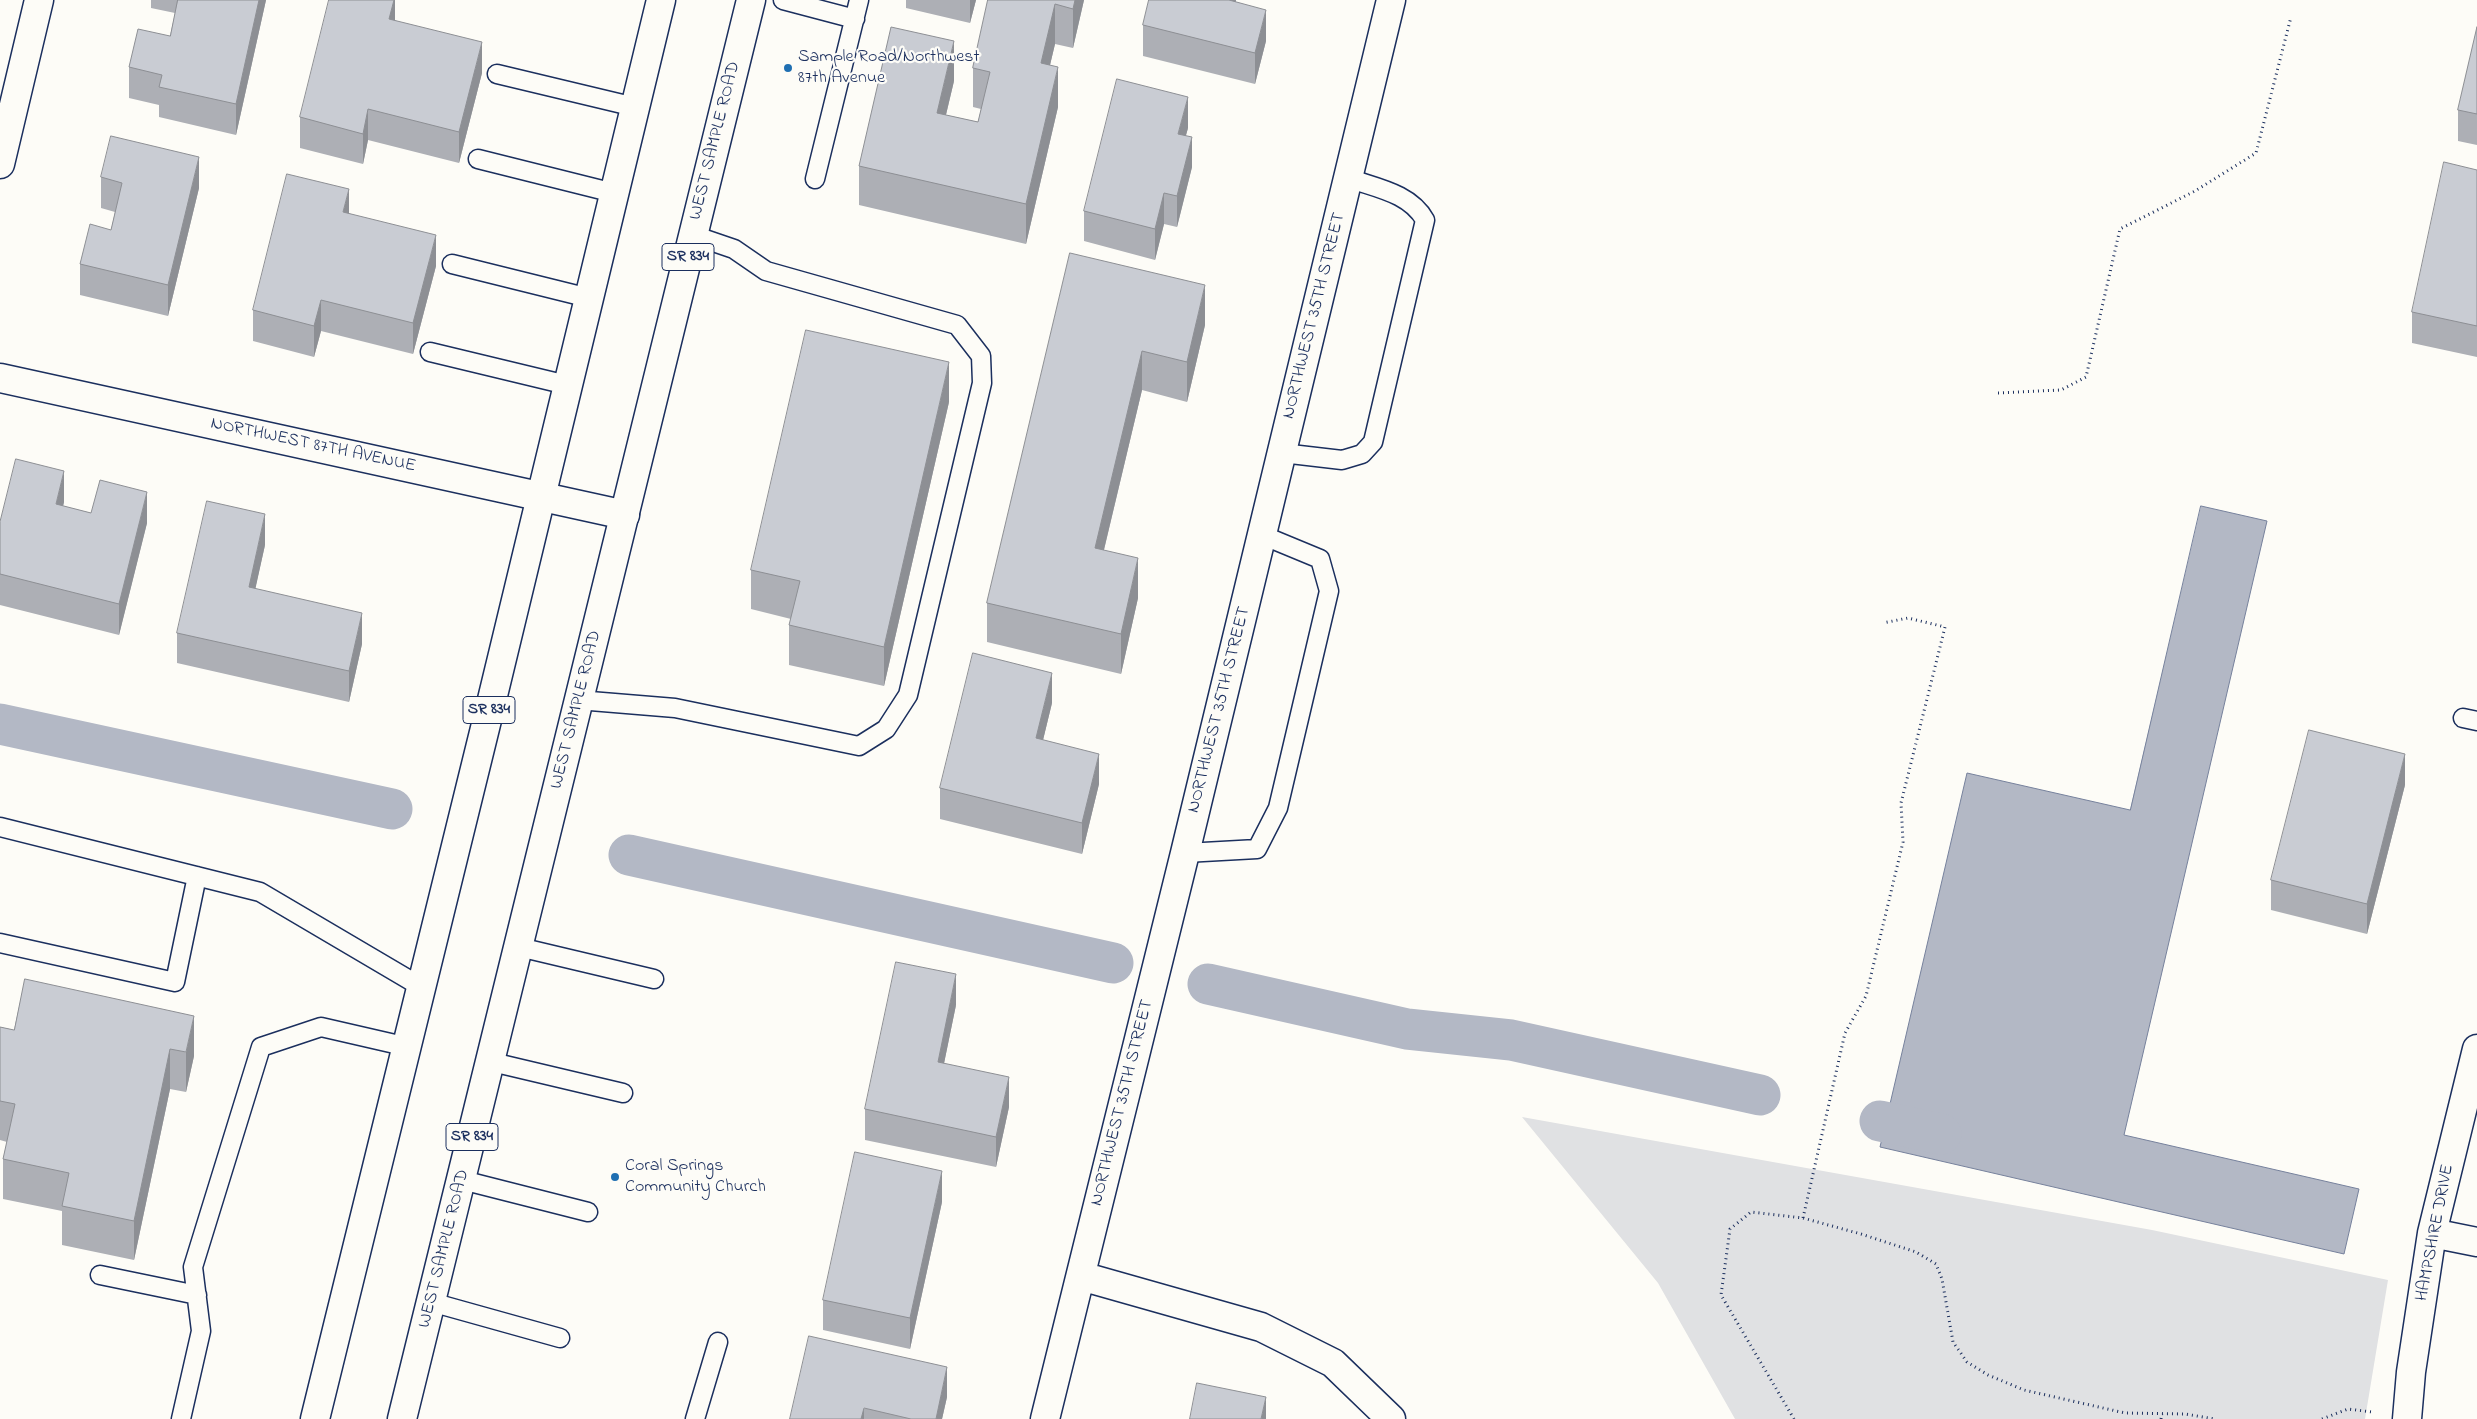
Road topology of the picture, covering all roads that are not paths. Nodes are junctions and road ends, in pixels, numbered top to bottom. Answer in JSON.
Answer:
{"nodes":[{"id":1,"x":39,"y":0,"type":"edge"},
{"id":2,"x":661,"y":0,"type":"edge"},
{"id":3,"x":750,"y":0,"type":"edge"},
{"id":4,"x":783,"y":0,"type":"edge"},
{"id":5,"x":859,"y":0,"type":"edge"},
{"id":6,"x":1391,"y":0,"type":"edge"},
{"id":7,"x":855,"y":20,"type":"junction"},
{"id":8,"x":497,"y":74,"type":"dead end"},
{"id":9,"x":636,"y":107,"type":"junction"},
{"id":10,"x":478,"y":159,"type":"dead end"},
{"id":11,"x":0,"y":164,"type":"edge"},
{"id":12,"x":1348,"y":178,"type":"junction"},
{"id":13,"x":815,"y":180,"type":"dead end"},
{"id":14,"x":614,"y":192,"type":"junction"},
{"id":15,"x":693,"y":235,"type":"junction"},
{"id":16,"x":452,"y":264,"type":"dead end"},
{"id":17,"x":589,"y":298,"type":"junction"},
{"id":18,"x":430,"y":352,"type":"dead end"},
{"id":19,"x":0,"y":378,"type":"edge"},
{"id":20,"x":567,"y":385,"type":"junction"},
{"id":21,"x":1282,"y":453,"type":"junction"},
{"id":22,"x":540,"y":496,"type":"junction"},
{"id":23,"x":625,"y":515,"type":"junction"},
{"id":24,"x":1262,"y":535,"type":"junction"},
{"id":25,"x":578,"y":700,"type":"junction"},
{"id":26,"x":0,"y":827,"type":"edge"},
{"id":27,"x":1185,"y":854,"type":"junction"},
{"id":28,"x":197,"y":876,"type":"junction"},
{"id":29,"x":0,"y":943,"type":"edge"},
{"id":30,"x":519,"y":947,"type":"junction"},
{"id":31,"x":654,"y":979,"type":"dead end"},
{"id":32,"x":423,"y":988,"type":"junction"},
{"id":33,"x":408,"y":1047,"type":"junction"},
{"id":34,"x":2477,"y":1049,"type":"edge"},
{"id":35,"x":492,"y":1062,"type":"junction"},
{"id":36,"x":623,"y":1093,"type":"dead end"},
{"id":37,"x":462,"y":1180,"type":"junction"},
{"id":38,"x":588,"y":1212,"type":"dead end"},
{"id":39,"x":2432,"y":1232,"type":"junction"},
{"id":40,"x":2477,"y":1242,"type":"edge"},
{"id":41,"x":100,"y":1275,"type":"dead end"},
{"id":42,"x":1081,"y":1276,"type":"junction"},
{"id":43,"x":197,"y":1295,"type":"junction"},
{"id":44,"x":431,"y":1302,"type":"junction"},
{"id":45,"x":560,"y":1338,"type":"dead end"},
{"id":46,"x":718,"y":1342,"type":"dead end"},
{"id":47,"x":1379,"y":1415,"type":"edge"},
{"id":48,"x":2407,"y":1417,"type":"edge"},
{"id":49,"x":181,"y":1419,"type":"edge"},
{"id":50,"x":315,"y":1419,"type":"edge"},
{"id":51,"x":402,"y":1419,"type":"edge"},
{"id":52,"x":695,"y":1419,"type":"edge"},
{"id":53,"x":1045,"y":1419,"type":"edge"}],
"edges":[{"from":1,"to":11,"type":"street"},
{"from":2,"to":9,"type":"street","number":"SR 834"},
{"from":3,"to":15,"type":"street","name":"WEST SAMPLE ROAD","number":"SR 834"},
{"from":4,"to":7,"type":"lane"},
{"from":5,"to":7,"type":"lane"},
{"from":6,"to":12,"type":"street","name":"NORTHWEST 35TH STREET"},
{"from":7,"to":13,"type":"lane"},
{"from":8,"to":9,"type":"lane"},
{"from":9,"to":14,"type":"street","number":"SR 834"},
{"from":10,"to":14,"type":"lane"},
{"from":12,"to":21,"type":"street","name":"NORTHWEST 35TH STREET"},
{"from":12,"to":21,"type":"lane"},
{"from":14,"to":17,"type":"street","number":"SR 834"},
{"from":15,"to":23,"type":"street","name":"WEST SAMPLE ROAD","number":"SR 834"},
{"from":15,"to":25,"type":"lane"},
{"from":16,"to":17,"type":"lane"},
{"from":17,"to":20,"type":"street","number":"SR 834"},
{"from":18,"to":20,"type":"lane"},
{"from":19,"to":22,"type":"street","name":"NORTHWEST 87TH AVENUE"},
{"from":20,"to":22,"type":"street","number":"SR 834"},
{"from":21,"to":24,"type":"street","name":"NORTHWEST 35TH STREET"},
{"from":22,"to":23,"type":"street","name":"NORTHWEST 87TH AVENUE"},
{"from":22,"to":32,"type":"street","number":"SR 834"},
{"from":23,"to":25,"type":"street","name":"WEST SAMPLE ROAD","number":"SR 834"},
{"from":24,"to":27,"type":"street","name":"NORTHWEST 35TH STREET"},
{"from":24,"to":27,"type":"lane"},
{"from":25,"to":30,"type":"street","name":"WEST SAMPLE ROAD","number":"SR 834"},
{"from":26,"to":28,"type":"lane"},
{"from":27,"to":42,"type":"street","name":"NORTHWEST 35TH STREET"},
{"from":28,"to":29,"type":"lane"},
{"from":28,"to":32,"type":"lane"},
{"from":30,"to":31,"type":"lane"},
{"from":30,"to":35,"type":"street","name":"WEST SAMPLE ROAD","number":"SR 834"},
{"from":32,"to":33,"type":"street","number":"SR 834"},
{"from":33,"to":43,"type":"lane"},
{"from":33,"to":50,"type":"street","number":"SR 834"},
{"from":34,"to":39,"type":"street","name":"HAMPSHIRE DRIVE"},
{"from":35,"to":36,"type":"lane"},
{"from":35,"to":37,"type":"street","name":"WEST SAMPLE ROAD","number":"SR 834"},
{"from":37,"to":38,"type":"lane"},
{"from":37,"to":44,"type":"street","name":"WEST SAMPLE ROAD","number":"SR 834"},
{"from":39,"to":40,"type":"street"},
{"from":39,"to":48,"type":"street","name":"HAMPSHIRE DRIVE"},
{"from":41,"to":43,"type":"lane"},
{"from":42,"to":47,"type":"street"},
{"from":42,"to":53,"type":"street","name":"NORTHWEST 35TH STREET"},
{"from":43,"to":49,"type":"lane"},
{"from":44,"to":45,"type":"lane"},
{"from":44,"to":51,"type":"street","name":"WEST SAMPLE ROAD","number":"SR 834"},
{"from":46,"to":52,"type":"lane"}]}
